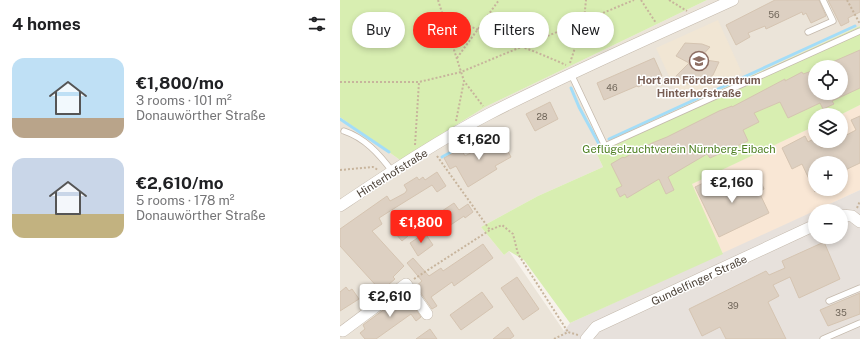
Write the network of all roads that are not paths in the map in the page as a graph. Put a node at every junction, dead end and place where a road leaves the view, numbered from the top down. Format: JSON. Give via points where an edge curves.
{"nodes":[{"id":1,"x":733,"y":0,"type":"edge"},
{"id":2,"x":823,"y":0,"type":"edge"},
{"id":3,"x":860,"y":31,"type":"edge"},
{"id":4,"x":808,"y":32,"type":"dead end"},
{"id":5,"x":571,"y":74,"type":"junction"},
{"id":6,"x":344,"y":130,"type":"dead end"},
{"id":7,"x":389,"y":173,"type":"junction"},
{"id":8,"x":340,"y":206,"type":"edge"},
{"id":9,"x":848,"y":215,"type":"edge"},
{"id":10,"x":860,"y":222,"type":"edge"},
{"id":11,"x":808,"y":229,"type":"edge"},
{"id":12,"x":860,"y":288,"type":"edge"},
{"id":13,"x":829,"y":301,"type":"dead end"},
{"id":14,"x":427,"y":314,"type":"dead end"},
{"id":15,"x":860,"y":322,"type":"edge"},
{"id":16,"x":344,"y":333,"type":"edge"},
{"id":17,"x":586,"y":339,"type":"edge"},
{"id":18,"x":823,"y":339,"type":"edge"}],
"edges":[{"from":1,"to":5,"type":"street","name":"Hinterhofstraße"},
{"from":2,"to":4,"type":"lane","via":[[833,21]]},
{"from":3,"to":5,"type":"lane","via":[[605,146]]},
{"from":5,"to":7,"type":"street","name":"Hinterhofstraße","via":[[489,114]]},
{"from":6,"to":7,"type":"lane","via":[[376,150]]},
{"from":7,"to":8,"type":"street","name":"Hinterhofstraße"},
{"from":9,"to":10,"type":"street"},
{"from":11,"to":17,"type":"street","name":"Gundelfinger Straße","via":[[596,327]]},
{"from":12,"to":13,"type":"lane"},
{"from":14,"to":16,"type":"street","via":[[406,284]]},
{"from":15,"to":18,"type":"lane"}]}
